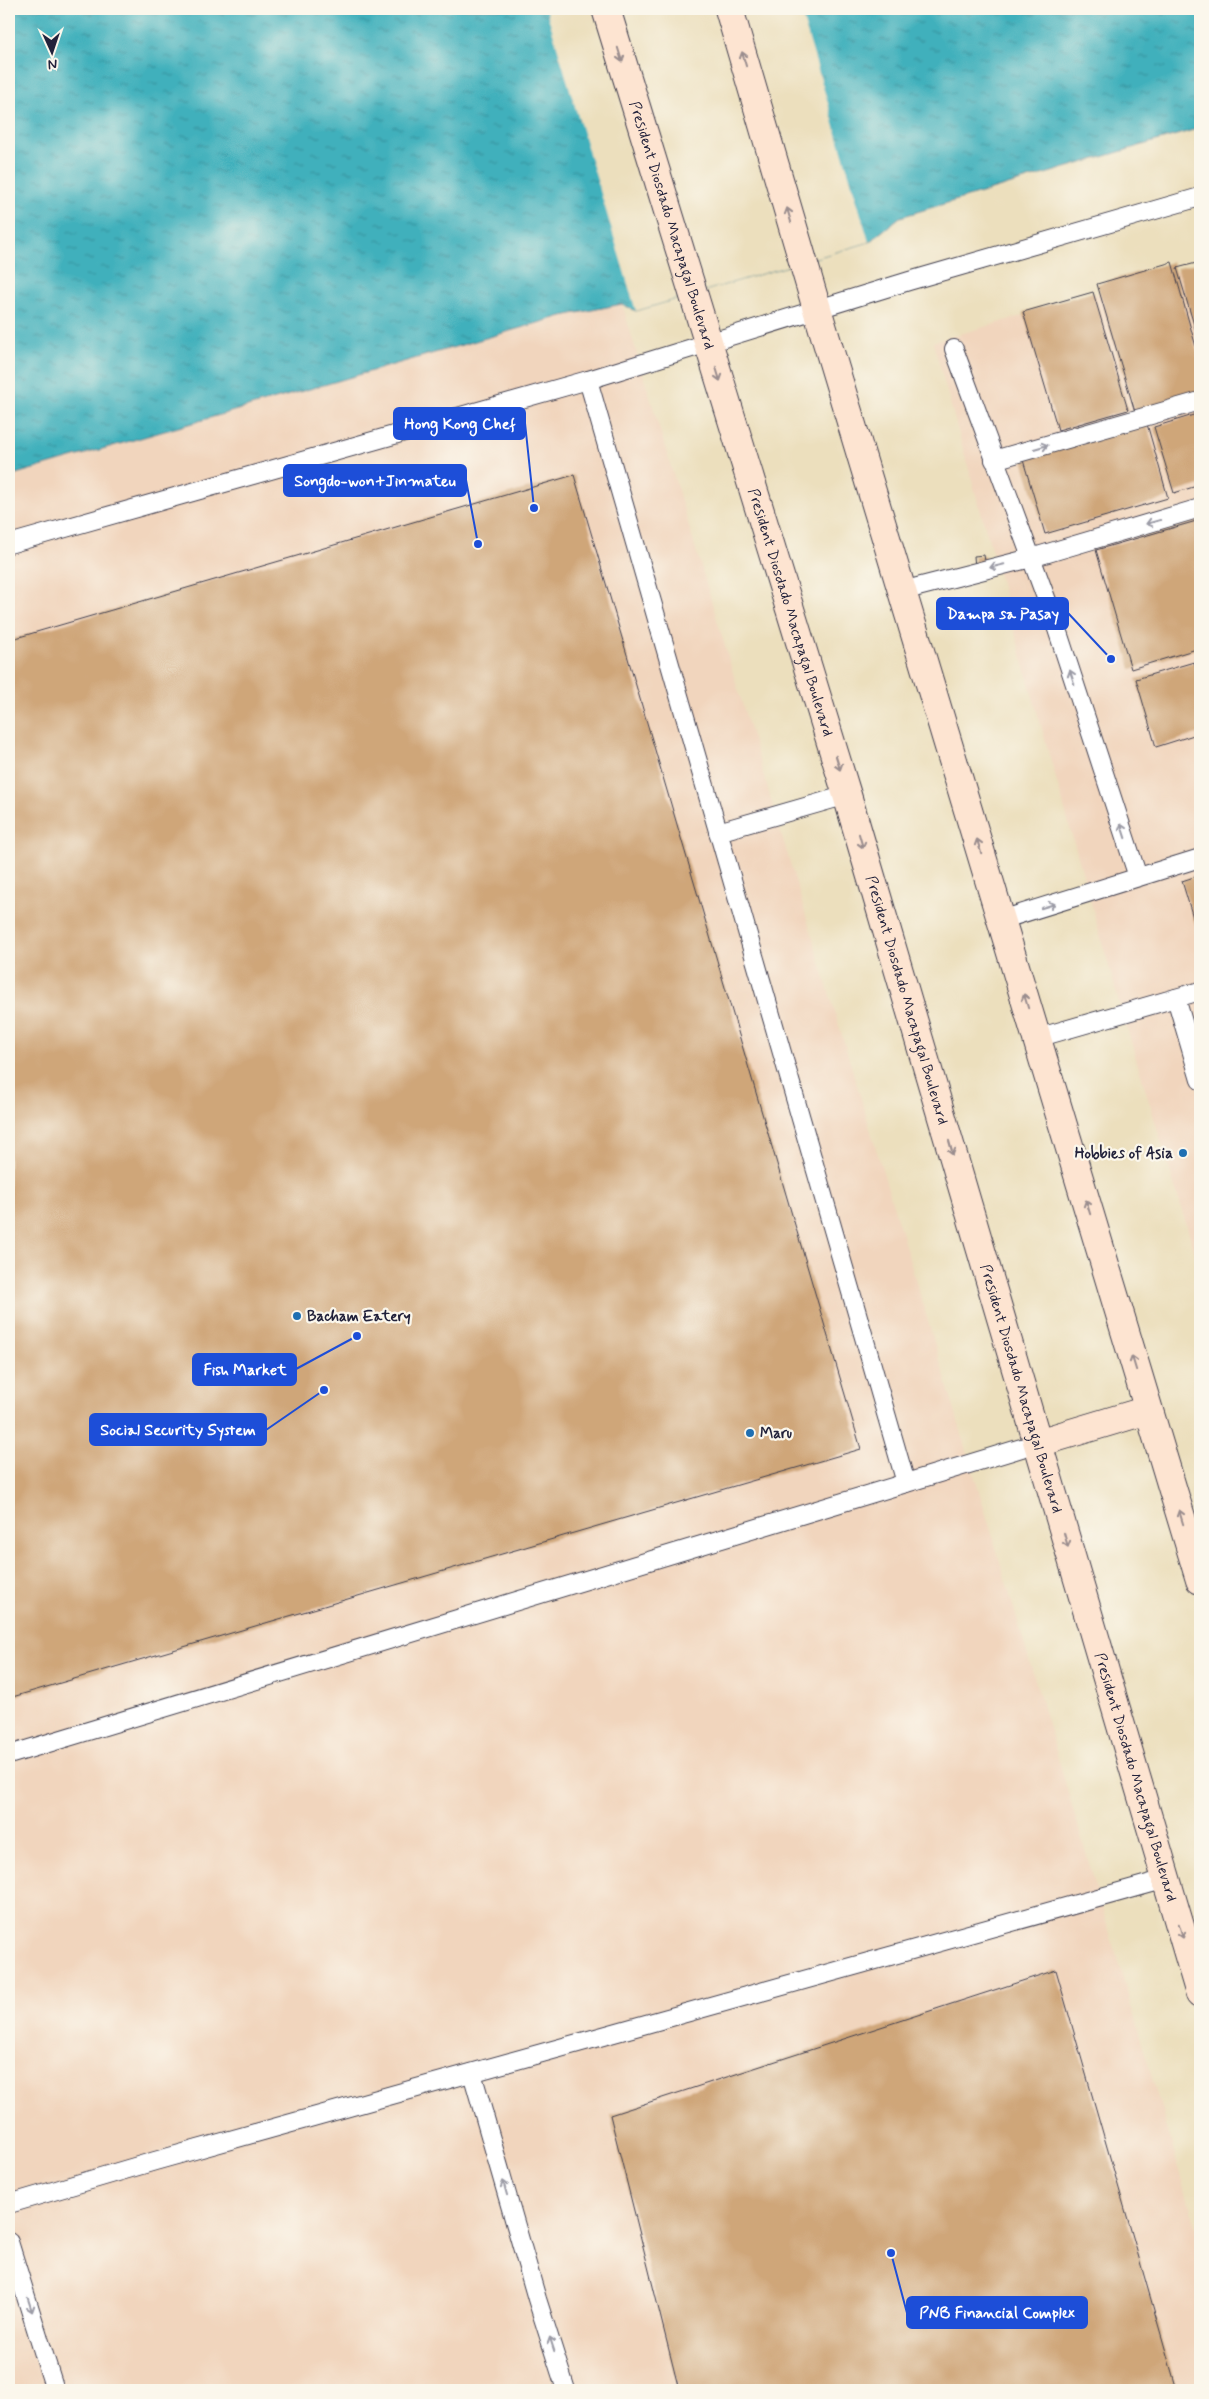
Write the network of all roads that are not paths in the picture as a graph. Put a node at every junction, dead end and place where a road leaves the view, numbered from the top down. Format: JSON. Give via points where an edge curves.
{"nodes":[{"id":1,"x":606,"y":9,"type":"edge"},
{"id":2,"x":729,"y":9,"type":"edge"},
{"id":3,"x":1200,"y":197,"type":"edge"},
{"id":4,"x":817,"y":309,"type":"junction"},
{"id":5,"x":708,"y":342,"type":"junction"},
{"id":6,"x":954,"y":350,"type":"dead end"},
{"id":7,"x":588,"y":380,"type":"junction"},
{"id":8,"x":1200,"y":401,"type":"edge"},
{"id":9,"x":994,"y":460,"type":"junction"},
{"id":10,"x":1200,"y":508,"type":"edge"},
{"id":11,"x":9,"y":544,"type":"edge"},
{"id":12,"x":1031,"y":558,"type":"junction"},
{"id":13,"x":902,"y":592,"type":"junction"},
{"id":14,"x":847,"y":795,"type":"junction"},
{"id":15,"x":718,"y":832,"type":"junction"},
{"id":16,"x":1200,"y":858,"type":"edge"},
{"id":17,"x":1138,"y":878,"type":"junction"},
{"id":18,"x":1002,"y":920,"type":"junction"},
{"id":19,"x":1200,"y":991,"type":"edge"},
{"id":20,"x":1176,"y":998,"type":"junction"},
{"id":21,"x":1037,"y":1038,"type":"junction"},
{"id":22,"x":1200,"y":1080,"type":"edge"},
{"id":23,"x":1148,"y":1410,"type":"junction"},
{"id":24,"x":1038,"y":1443,"type":"junction"},
{"id":25,"x":906,"y":1483,"type":"junction"},
{"id":26,"x":1200,"y":1580,"type":"edge"},
{"id":27,"x":9,"y":1755,"type":"edge"},
{"id":28,"x":1166,"y":1879,"type":"junction"},
{"id":29,"x":1200,"y":1994,"type":"edge"},
{"id":30,"x":472,"y":2072,"type":"junction"},
{"id":31,"x":9,"y":2204,"type":"edge"},
{"id":32,"x":9,"y":2242,"type":"edge"},
{"id":33,"x":56,"y":2390,"type":"edge"},
{"id":34,"x":566,"y":2390,"type":"edge"}],
"edges":[{"from":1,"to":5,"type":"main road","name":"President Diosdado Macapagal Boulevard","one_way":true},
{"from":4,"to":2,"type":"main road","one_way":true},
{"from":3,"to":4,"type":"lane"},
{"from":4,"to":5,"type":"lane"},
{"from":4,"to":13,"type":"main road"},
{"from":5,"to":7,"type":"lane"},
{"from":5,"to":14,"type":"main road","name":"President Diosdado Macapagal Boulevard","one_way":true},
{"from":6,"to":9,"type":"lane"},
{"from":7,"to":11,"type":"lane"},
{"from":7,"to":15,"type":"lane"},
{"from":9,"to":8,"type":"lane","one_way":true},
{"from":9,"to":12,"type":"lane"},
{"from":10,"to":12,"type":"lane","one_way":true},
{"from":12,"to":13,"type":"lane","one_way":true},
{"from":17,"to":12,"type":"lane","one_way":true},
{"from":18,"to":13,"type":"main road","one_way":true},
{"from":14,"to":15,"type":"lane"},
{"from":14,"to":24,"type":"main road","name":"President Diosdado Macapagal Boulevard","one_way":true},
{"from":15,"to":25,"type":"lane"},
{"from":16,"to":17,"type":"lane"},
{"from":18,"to":17,"type":"lane","one_way":true},
{"from":21,"to":18,"type":"main road","one_way":true},
{"from":19,"to":20,"type":"lane"},
{"from":20,"to":21,"type":"lane"},
{"from":20,"to":22,"type":"lane"},
{"from":23,"to":21,"type":"main road","one_way":true},
{"from":23,"to":24,"type":"main road"},
{"from":26,"to":23,"type":"main road","one_way":true},
{"from":24,"to":25,"type":"lane"},
{"from":24,"to":28,"type":"main road","name":"President Diosdado Macapagal Boulevard","one_way":true},
{"from":25,"to":27,"type":"lane"},
{"from":28,"to":29,"type":"main road","name":"President Diosdado Macapagal Boulevard","one_way":true},
{"from":28,"to":30,"type":"lane"},
{"from":30,"to":31,"type":"lane"},
{"from":34,"to":30,"type":"lane","one_way":true},
{"from":32,"to":33,"type":"lane","one_way":true}]}
